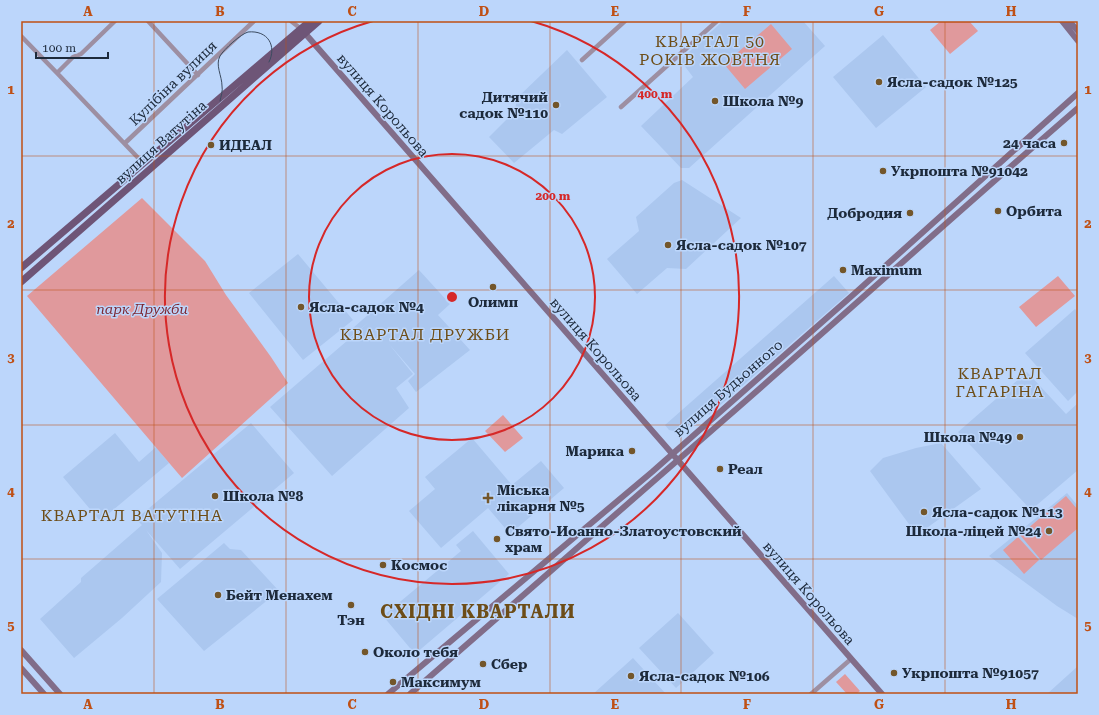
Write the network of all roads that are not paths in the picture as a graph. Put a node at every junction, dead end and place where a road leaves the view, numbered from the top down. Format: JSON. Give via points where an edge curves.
{"nodes":[{"id":1,"x":115,"y":21,"type":"edge"},
{"id":2,"x":148,"y":21,"type":"edge"},
{"id":3,"x":254,"y":21,"type":"edge"},
{"id":4,"x":291,"y":21,"type":"edge"},
{"id":5,"x":310,"y":21,"type":"edge"},
{"id":6,"x":319,"y":21,"type":"edge"},
{"id":7,"x":625,"y":21,"type":"edge"},
{"id":8,"x":1062,"y":21,"type":"edge"},
{"id":9,"x":1069,"y":21,"type":"edge"},
{"id":10,"x":715,"y":22,"type":"edge"},
{"id":11,"x":303,"y":31,"type":"junction"},
{"id":12,"x":1078,"y":32,"type":"edge"},
{"id":13,"x":21,"y":36,"type":"edge"},
{"id":14,"x":1078,"y":41,"type":"edge"},
{"id":15,"x":582,"y":60,"type":"dead end"},
{"id":16,"x":57,"y":73,"type":"junction"},
{"id":17,"x":198,"y":75,"type":"junction"},
{"id":18,"x":1078,"y":93,"type":"edge"},
{"id":19,"x":621,"y":107,"type":"dead end"},
{"id":20,"x":1078,"y":108,"type":"edge"},
{"id":21,"x":125,"y":143,"type":"junction"},
{"id":22,"x":142,"y":163,"type":"junction"},
{"id":23,"x":21,"y":268,"type":"edge"},
{"id":24,"x":21,"y":282,"type":"edge"},
{"id":25,"x":672,"y":453,"type":"junction"},
{"id":26,"x":678,"y":461,"type":"junction"},
{"id":27,"x":21,"y":650,"type":"edge"},
{"id":28,"x":851,"y":659,"type":"junction"},
{"id":29,"x":21,"y":668,"type":"edge"},
{"id":30,"x":44,"y":694,"type":"edge"},
{"id":31,"x":60,"y":694,"type":"edge"},
{"id":32,"x":388,"y":694,"type":"edge"},
{"id":33,"x":410,"y":694,"type":"edge"},
{"id":34,"x":811,"y":694,"type":"edge"},
{"id":35,"x":882,"y":694,"type":"edge"}],
"edges":[{"from":1,"to":16,"type":"street"},
{"from":2,"to":17,"type":"street"},
{"from":3,"to":17,"type":"street","name":"Кулібіна вулиця"},
{"from":4,"to":11,"type":"street","name":"вулиця Корольова"},
{"from":5,"to":11,"type":"main road","name":"вулиця Ватутіна"},
{"from":6,"to":11,"type":"main road","name":"вулиця Ватутіна"},
{"from":7,"to":15,"type":"street"},
{"from":8,"to":14,"type":"main road"},
{"from":9,"to":12,"type":"main road"},
{"from":10,"to":19,"type":"street"},
{"from":11,"to":22,"type":"main road","name":"вулиця Ватутіна"},
{"from":11,"to":24,"type":"main road","name":"вулиця Ватутіна"},
{"from":11,"to":25,"type":"main road","name":"вулиця Корольова"},
{"from":13,"to":16,"type":"street"},
{"from":16,"to":21,"type":"street"},
{"from":17,"to":21,"type":"street","name":"Кулібіна вулиця"},
{"from":18,"to":25,"type":"main road","name":"вулиця Будьонного"},
{"from":20,"to":26,"type":"main road","name":"вулиця Будьонного"},
{"from":21,"to":22,"type":"street"},
{"from":22,"to":23,"type":"main road","name":"вулиця Ватутіна"},
{"from":25,"to":26,"type":"main road","name":"вулиця Корольова"},
{"from":25,"to":32,"type":"main road","name":"вулиця Будьонного"},
{"from":26,"to":28,"type":"main road","name":"вулиця Корольова"},
{"from":26,"to":33,"type":"main road","name":"вулиця Будьонного"},
{"from":27,"to":31,"type":"main road"},
{"from":28,"to":34,"type":"street"},
{"from":28,"to":35,"type":"main road","name":"вулиця Корольова"},
{"from":29,"to":30,"type":"main road"}]}
